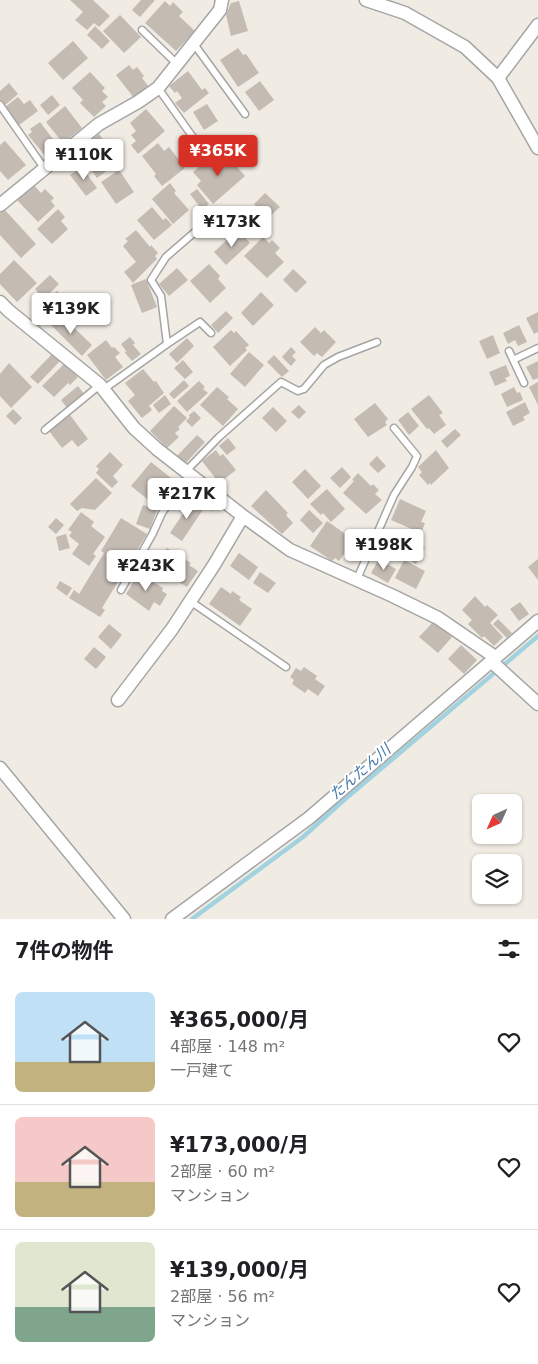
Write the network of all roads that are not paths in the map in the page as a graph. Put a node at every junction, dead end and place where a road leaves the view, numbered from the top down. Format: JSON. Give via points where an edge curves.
{"nodes":[{"id":1,"x":222,"y":0,"type":"edge"},
{"id":2,"x":366,"y":0,"type":"edge"},
{"id":3,"x":538,"y":26,"type":"edge"},
{"id":4,"x":142,"y":30,"type":"dead end"},
{"id":5,"x":194,"y":44,"type":"junction"},
{"id":6,"x":177,"y":64,"type":"junction"},
{"id":7,"x":498,"y":78,"type":"junction"},
{"id":8,"x":158,"y":88,"type":"junction"},
{"id":9,"x":0,"y":105,"type":"edge"},
{"id":10,"x":246,"y":114,"type":"dead end"},
{"id":11,"x":538,"y":148,"type":"edge"},
{"id":12,"x":202,"y":150,"type":"dead end"},
{"id":13,"x":44,"y":168,"type":"junction"},
{"id":14,"x":0,"y":205,"type":"edge"},
{"id":15,"x":211,"y":218,"type":"dead end"},
{"id":16,"x":0,"y":302,"type":"edge"},
{"id":17,"x":211,"y":333,"type":"dead end"},
{"id":18,"x":377,"y":342,"type":"dead end"},
{"id":19,"x":167,"y":344,"type":"junction"},
{"id":20,"x":538,"y":348,"type":"edge"},
{"id":21,"x":508,"y":351,"type":"dead end"},
{"id":22,"x":513,"y":360,"type":"junction"},
{"id":23,"x":524,"y":383,"type":"dead end"},
{"id":24,"x":102,"y":387,"type":"junction"},
{"id":25,"x":394,"y":428,"type":"dead end"},
{"id":26,"x":44,"y":430,"type":"dead end"},
{"id":27,"x":188,"y":473,"type":"junction"},
{"id":28,"x":243,"y":516,"type":"junction"},
{"id":29,"x":357,"y":579,"type":"junction"},
{"id":30,"x":120,"y":590,"type":"dead end"},
{"id":31,"x":190,"y":601,"type":"junction"},
{"id":32,"x":538,"y":621,"type":"edge"},
{"id":33,"x":493,"y":659,"type":"junction"},
{"id":34,"x":286,"y":667,"type":"dead end"},
{"id":35,"x":118,"y":700,"type":"dead end"},
{"id":36,"x":538,"y":704,"type":"edge"},
{"id":37,"x":0,"y":768,"type":"edge"},
{"id":38,"x":124,"y":919,"type":"edge"},
{"id":39,"x":172,"y":919,"type":"edge"}],
"edges":[{"from":1,"to":5,"type":"street","via":[[220,10]]},
{"from":2,"to":7,"type":"street","via":[[405,13],[465,47]]},
{"from":3,"to":7,"type":"street"},
{"from":4,"to":6,"type":"lane"},
{"from":5,"to":6,"type":"street"},
{"from":5,"to":10,"type":"lane"},
{"from":6,"to":8,"type":"street"},
{"from":7,"to":11,"type":"street"},
{"from":8,"to":12,"type":"lane"},
{"from":8,"to":13,"type":"street","via":[[98,124]]},
{"from":9,"to":13,"type":"lane"},
{"from":13,"to":14,"type":"street"},
{"from":15,"to":19,"type":"lane","via":[[166,257],[152,280],[161,296]]},
{"from":16,"to":24,"type":"street"},
{"from":17,"to":19,"type":"lane","via":[[200,322]]},
{"from":18,"to":27,"type":"lane","via":[[338,356],[324,365],[304,389],[298,391],[281,382],[219,437]]},
{"from":19,"to":24,"type":"lane"},
{"from":20,"to":22,"type":"lane"},
{"from":21,"to":22,"type":"lane"},
{"from":22,"to":23,"type":"lane"},
{"from":24,"to":26,"type":"lane"},
{"from":24,"to":27,"type":"street","via":[[134,428]]},
{"from":25,"to":29,"type":"lane","via":[[417,456],[394,495]]},
{"from":27,"to":28,"type":"street"},
{"from":27,"to":30,"type":"lane"},
{"from":28,"to":29,"type":"street","via":[[290,550]]},
{"from":28,"to":31,"type":"street"},
{"from":29,"to":33,"type":"street","via":[[438,618]]},
{"from":31,"to":34,"type":"lane"},
{"from":31,"to":35,"type":"street"},
{"from":32,"to":33,"type":"street"},
{"from":33,"to":36,"type":"street"},
{"from":33,"to":39,"type":"street","via":[[309,818]]},
{"from":37,"to":38,"type":"street"}]}
